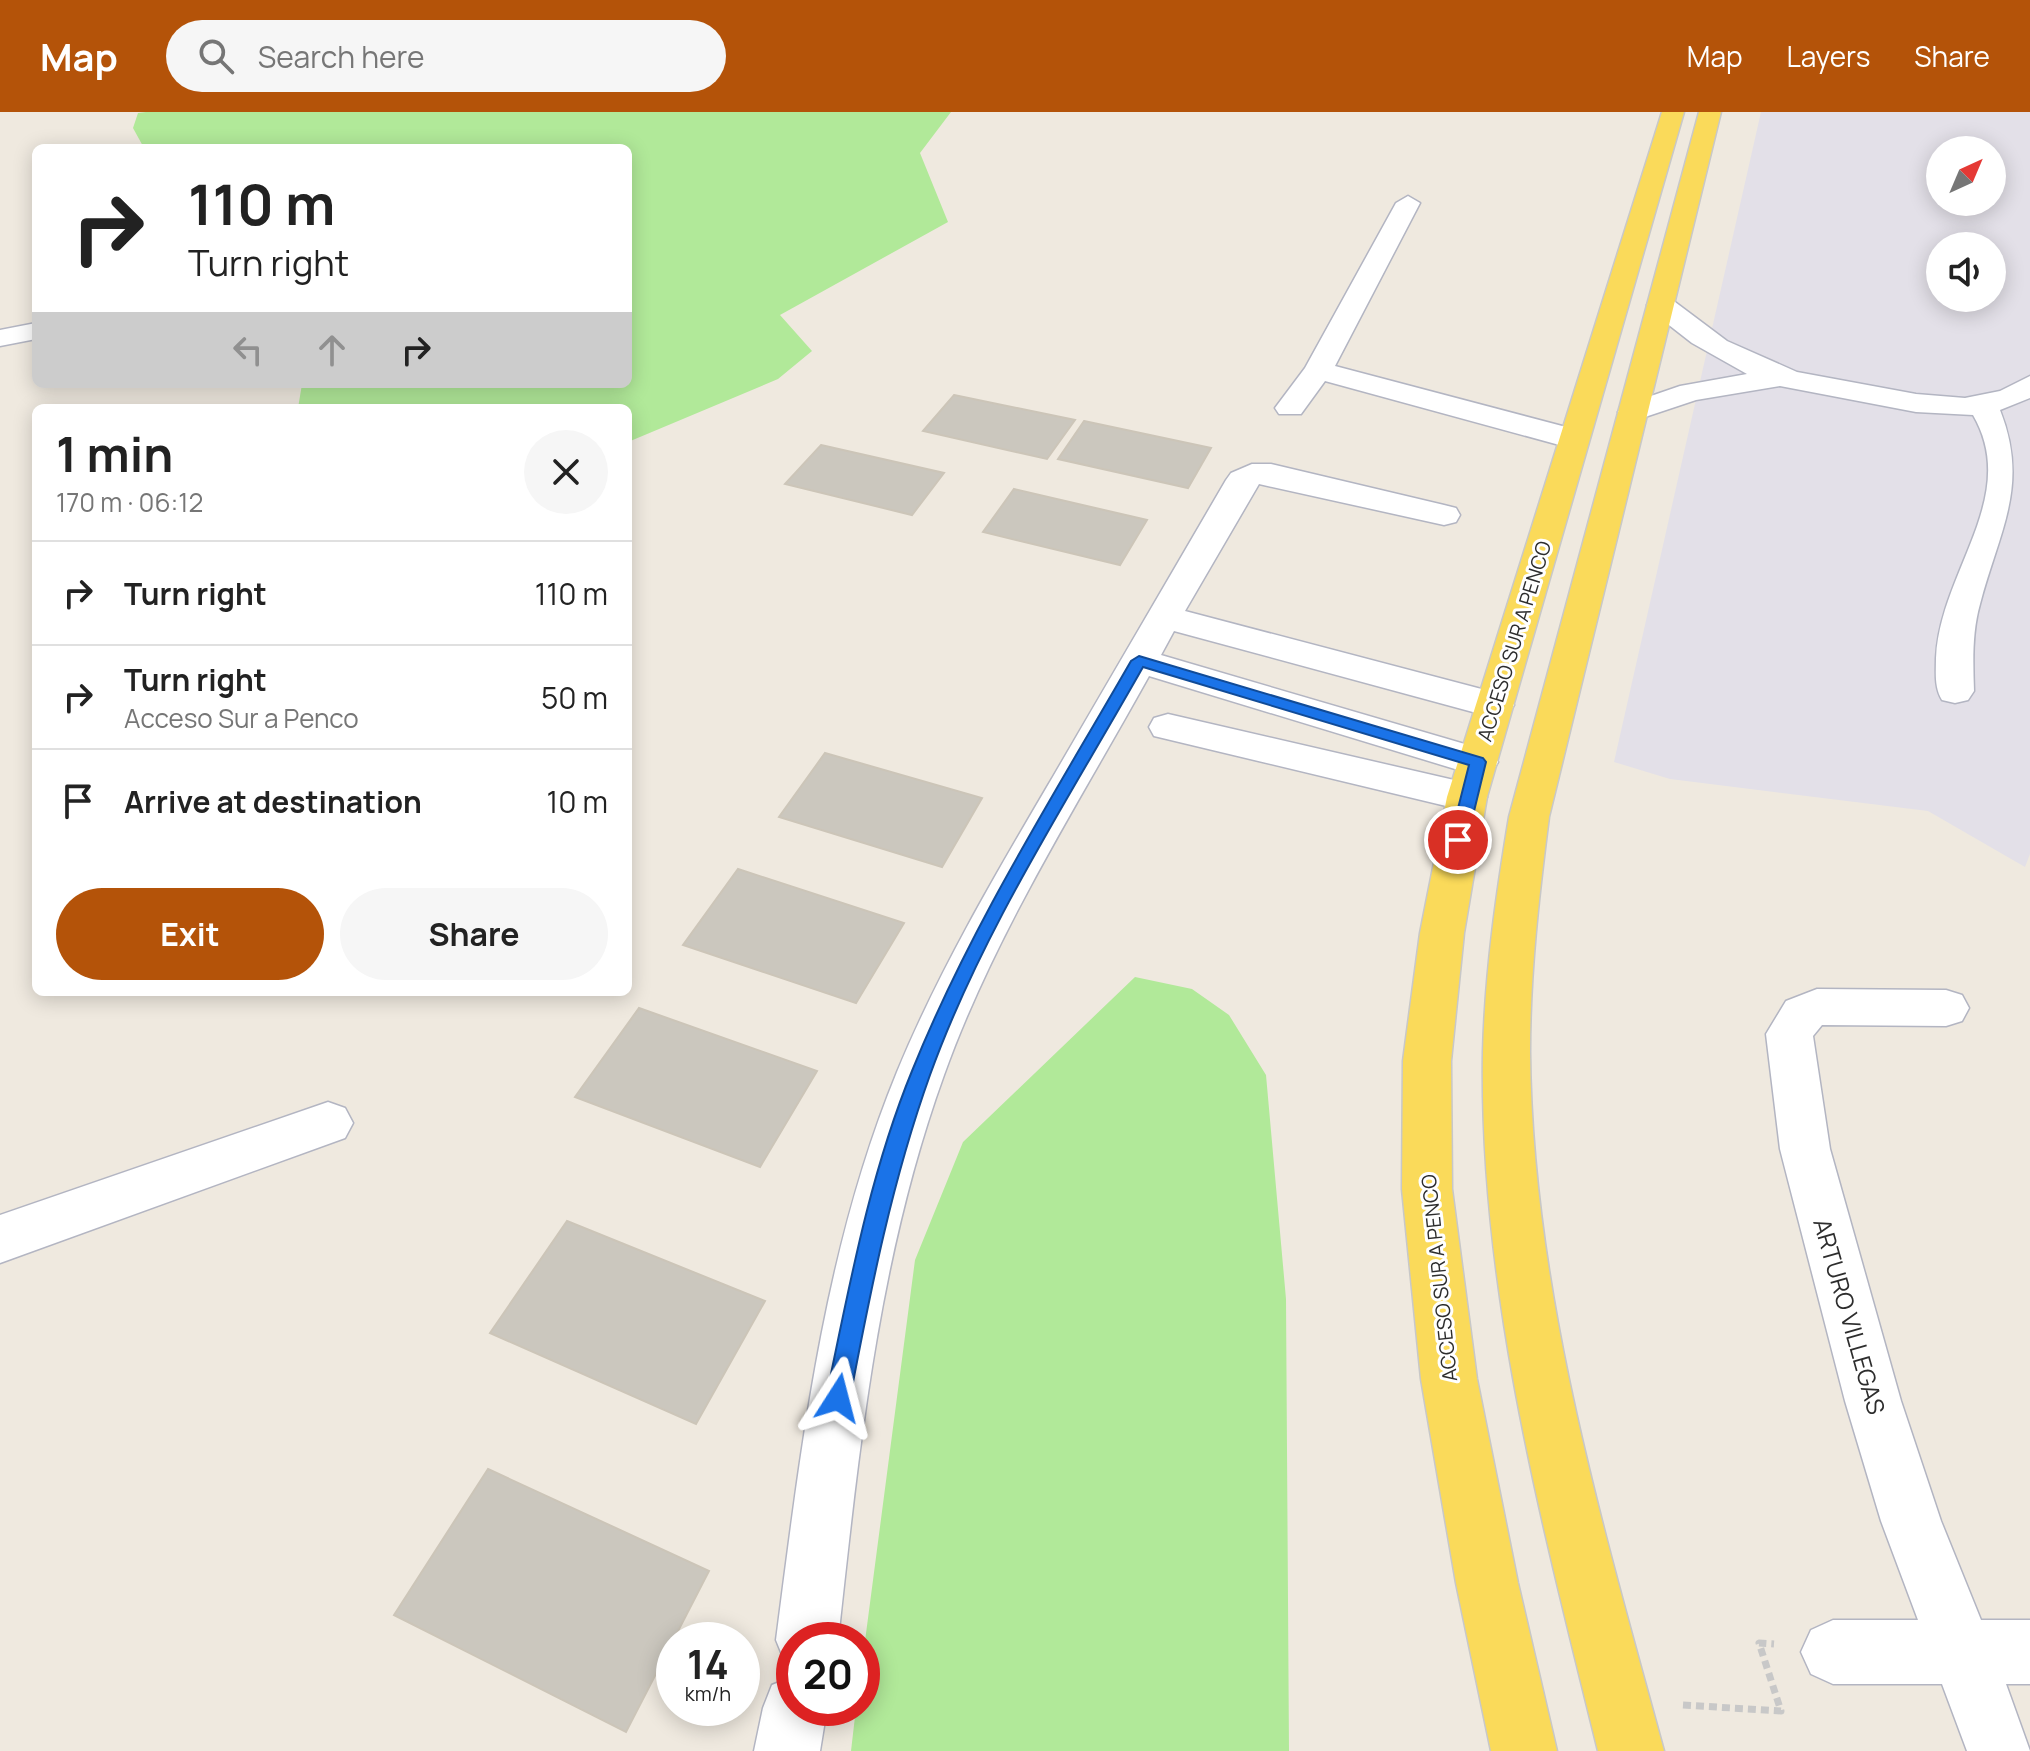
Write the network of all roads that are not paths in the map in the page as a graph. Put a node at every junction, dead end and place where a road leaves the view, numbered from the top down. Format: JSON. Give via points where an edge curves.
{"nodes":[{"id":1,"x":1673,"y":112,"type":"edge"},
{"id":2,"x":1710,"y":112,"type":"edge"},
{"id":3,"x":1408,"y":203,"type":"dead end"},
{"id":4,"x":1661,"y":305,"type":"junction"},
{"id":5,"x":32,"y":332,"type":"edge"},
{"id":6,"x":0,"y":338,"type":"edge"},
{"id":7,"x":1318,"y":370,"type":"junction"},
{"id":8,"x":1781,"y":377,"type":"junction"},
{"id":9,"x":2030,"y":385,"type":"edge"},
{"id":10,"x":1982,"y":405,"type":"junction"},
{"id":11,"x":1290,"y":408,"type":"dead end"},
{"id":12,"x":1633,"y":412,"type":"junction"},
{"id":13,"x":1574,"y":439,"type":"junction"},
{"id":14,"x":1444,"y":515,"type":"dead end"},
{"id":15,"x":1164,"y":617,"type":"junction"},
{"id":16,"x":1139,"y":661,"type":"junction"},
{"id":17,"x":1366,"y":671,"type":"junction"},
{"id":18,"x":1955,"y":691,"type":"dead end"},
{"id":19,"x":1495,"y":705,"type":"junction"},
{"id":20,"x":1343,"y":722,"type":"junction"},
{"id":21,"x":1168,"y":727,"type":"dead end"},
{"id":22,"x":1472,"y":780,"type":"junction"},
{"id":23,"x":1946,"y":1008,"type":"dead end"},
{"id":24,"x":328,"y":1123,"type":"dead end"},
{"id":25,"x":0,"y":1239,"type":"edge"},
{"id":26,"x":809,"y":1622,"type":"edge"},
{"id":27,"x":1833,"y":1652,"type":"road end"},
{"id":28,"x":1959,"y":1652,"type":"junction"},
{"id":29,"x":2030,"y":1652,"type":"edge"},
{"id":30,"x":792,"y":1726,"type":"edge"},
{"id":31,"x":787,"y":1751,"type":"edge"},
{"id":32,"x":1524,"y":1751,"type":"edge"},
{"id":33,"x":1631,"y":1751,"type":"edge"},
{"id":34,"x":2000,"y":1751,"type":"edge"}],
"edges":[{"from":1,"to":13,"type":"main road","name":"ACCESO SUR A PENCO"},
{"from":2,"to":4,"type":"main road"},
{"from":3,"to":7,"type":"street"},
{"from":4,"to":8,"type":"street","via":[[1708,341]]},
{"from":4,"to":12,"type":"main road"},
{"from":5,"to":6,"type":"street"},
{"from":7,"to":11,"type":"street"},
{"from":7,"to":13,"type":"street"},
{"from":8,"to":10,"type":"street","via":[[1914,402]]},
{"from":8,"to":12,"type":"street","via":[[1690,392]]},
{"from":9,"to":10,"type":"street"},
{"from":10,"to":18,"type":"street","via":[[2015,434],[2025,463],[2013,503],[1960,609]]},
{"from":12,"to":33,"type":"main road","via":[[1529,817],[1508,960],[1506,1055],[1524,1288],[1551,1434]]},
{"from":13,"to":19,"type":"main road","name":"ACCESO SUR A PENCO"},
{"from":14,"to":15,"type":"street","via":[[1252,474],[1242,480]]},
{"from":15,"to":16,"type":"street"},
{"from":15,"to":17,"type":"street"},
{"from":16,"to":20,"type":"street"},
{"from":16,"to":26,"type":"street","via":[[983,935],[945,1014],[893,1152],[847,1342]]},
{"from":17,"to":19,"type":"street"},
{"from":17,"to":20,"type":"street"},
{"from":19,"to":22,"type":"main road","name":"ACCESO SUR A PENCO"},
{"from":20,"to":22,"type":"street"},
{"from":21,"to":22,"type":"street"},
{"from":22,"to":32,"type":"main road","name":"ACCESO SUR A PENCO","via":[[1442,933],[1430,1031],[1427,1189],[1449,1379]]},
{"from":23,"to":28,"type":"street","name":"ARTURO VILLEGAS","via":[[1817,1007],[1794,1022],[1789,1046],[1805,1149],[1864,1372]]},
{"from":24,"to":25,"type":"street"},
{"from":27,"to":28,"type":"street"},
{"from":28,"to":29,"type":"street"},
{"from":28,"to":34,"type":"street","name":"ARTURO VILLEGAS"},
{"from":30,"to":31,"type":"street"}]}
